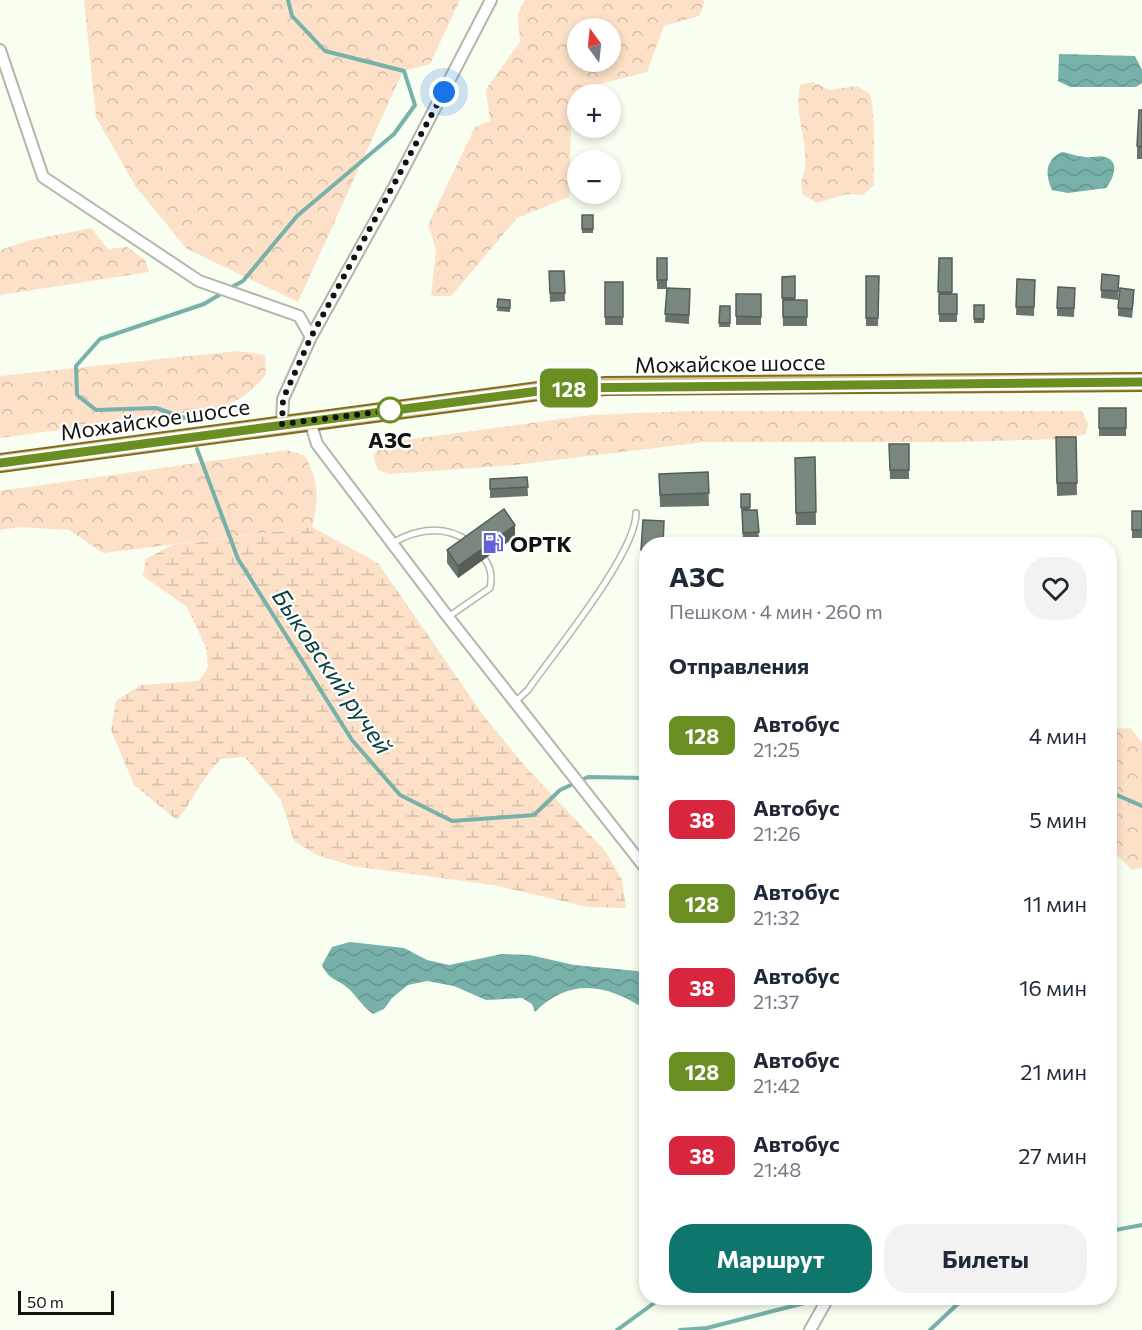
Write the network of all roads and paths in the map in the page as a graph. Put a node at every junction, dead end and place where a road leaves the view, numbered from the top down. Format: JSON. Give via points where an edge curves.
{"nodes":[{"id":1,"x":491,"y":0,"type":"edge"},
{"id":2,"x":0,"y":50,"type":"edge"},
{"id":3,"x":311,"y":337,"type":"junction"},
{"id":4,"x":1142,"y":382,"type":"edge"},
{"id":5,"x":310,"y":421,"type":"junction"},
{"id":6,"x":282,"y":424,"type":"junction"},
{"id":7,"x":0,"y":463,"type":"edge"},
{"id":8,"x":636,"y":513,"type":"dead end"},
{"id":9,"x":392,"y":543,"type":"junction"},
{"id":10,"x":473,"y":544,"type":"edge"},
{"id":11,"x":479,"y":551,"type":"edge"},
{"id":12,"x":448,"y":617,"type":"junction"},
{"id":13,"x":515,"y":702,"type":"junction"},
{"id":14,"x":639,"y":859,"type":"edge"},
{"id":15,"x":824,"y":1305,"type":"edge"},
{"id":16,"x":810,"y":1330,"type":"edge"}],
"edges":[{"from":1,"to":3,"type":"street"},
{"from":2,"to":3,"type":"street","via":[[43,177],[199,281],[299,316]]},
{"from":3,"to":6,"type":"street","via":[[283,399]]},
{"from":4,"to":5,"type":"main road","name":"Можайское шоссе","via":[[577,387]]},
{"from":5,"to":6,"type":"main road","name":"Можайское шоссе"},
{"from":5,"to":9,"type":"street","via":[[318,444]]},
{"from":6,"to":7,"type":"main road","name":"Можайское шоссе"},
{"from":8,"to":13,"type":"lane","via":[[634,531],[605,580],[528,690]]},
{"from":9,"to":10,"type":"lane","via":[[406,535],[434,529]]},
{"from":9,"to":12,"type":"street"},
{"from":11,"to":12,"type":"lane","via":[[490,568],[490,588]]},
{"from":12,"to":13,"type":"street"},
{"from":13,"to":14,"type":"street"},
{"from":15,"to":16,"type":"street"}]}
